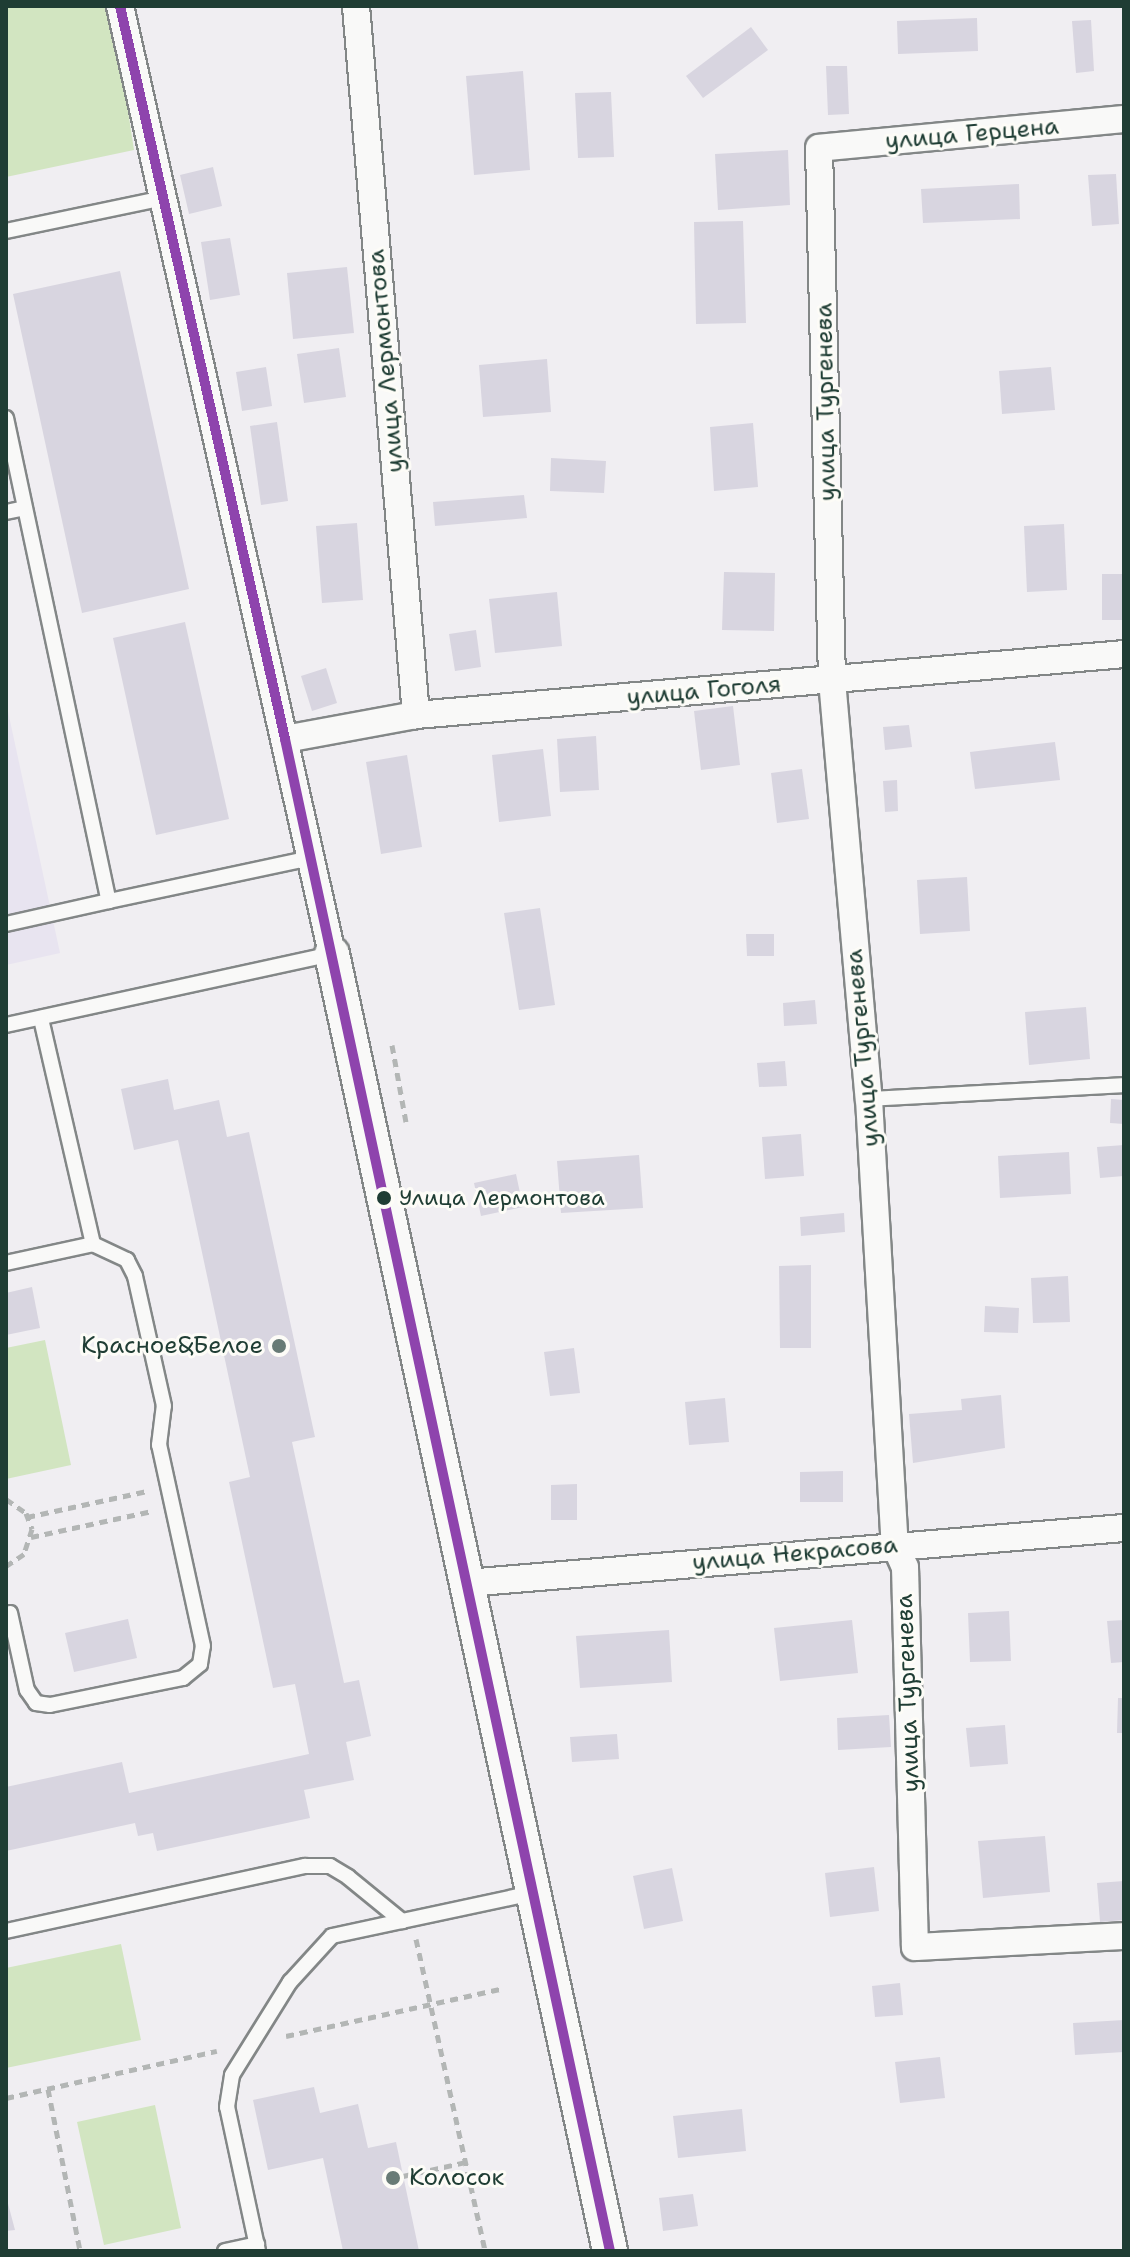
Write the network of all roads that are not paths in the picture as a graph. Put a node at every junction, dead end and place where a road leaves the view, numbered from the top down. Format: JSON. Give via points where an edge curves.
{"nodes":[{"id":1,"x":120,"y":6,"type":"edge"},
{"id":2,"x":356,"y":6,"type":"edge"},
{"id":3,"x":1124,"y":119,"type":"edge"},
{"id":4,"x":819,"y":148,"type":"joint"},
{"id":5,"x":164,"y":198,"type":"junction"},
{"id":6,"x":6,"y":231,"type":"edge"},
{"id":7,"x":6,"y":418,"type":"edge"},
{"id":8,"x":25,"y":508,"type":"junction"},
{"id":9,"x":6,"y":512,"type":"edge"},
{"id":10,"x":1124,"y":654,"type":"edge"},
{"id":11,"x":832,"y":680,"type":"junction"},
{"id":12,"x":416,"y":715,"type":"junction"},
{"id":13,"x":285,"y":739,"type":"junction"},
{"id":14,"x":311,"y":858,"type":"junction"},
{"id":15,"x":109,"y":901,"type":"junction"},
{"id":16,"x":6,"y":924,"type":"edge"},
{"id":17,"x":332,"y":954,"type":"junction"},
{"id":18,"x":41,"y":1018,"type":"junction"},
{"id":19,"x":6,"y":1025,"type":"edge"},
{"id":20,"x":1124,"y":1085,"type":"edge"},
{"id":21,"x":869,"y":1099,"type":"junction"},
{"id":22,"x":93,"y":1244,"type":"junction"},
{"id":23,"x":6,"y":1263,"type":"edge"},
{"id":24,"x":1124,"y":1528,"type":"edge"},
{"id":25,"x":895,"y":1545,"type":"junction"},
{"id":26,"x":467,"y":1583,"type":"junction"},
{"id":27,"x":10,"y":1613,"type":"dead end"},
{"id":28,"x":533,"y":1893,"type":"junction"},
{"id":29,"x":407,"y":1920,"type":"junction"},
{"id":30,"x":6,"y":1931,"type":"edge"},
{"id":31,"x":1124,"y":1936,"type":"edge"},
{"id":32,"x":258,"y":2248,"type":"edge"},
{"id":33,"x":225,"y":2251,"type":"edge"},
{"id":34,"x":610,"y":2251,"type":"edge"}],
"edges":[{"from":1,"to":5,"type":"street"},
{"from":2,"to":12,"type":"street","name":"улица Лермонтова"},
{"from":3,"to":4,"type":"street","name":"улица Герцена"},
{"from":4,"to":11,"type":"street","name":"улица Тургенева"},
{"from":5,"to":6,"type":"lane"},
{"from":5,"to":13,"type":"street"},
{"from":7,"to":8,"type":"lane"},
{"from":8,"to":9,"type":"lane"},
{"from":8,"to":15,"type":"lane"},
{"from":10,"to":11,"type":"street","name":"улица Гоголя"},
{"from":11,"to":12,"type":"street","name":"улица Гоголя"},
{"from":11,"to":21,"type":"street","name":"улица Тургенева"},
{"from":12,"to":13,"type":"street","name":"улица Гоголя"},
{"from":13,"to":14,"type":"street"},
{"from":14,"to":15,"type":"lane"},
{"from":14,"to":17,"type":"street"},
{"from":15,"to":16,"type":"lane"},
{"from":17,"to":18,"type":"lane"},
{"from":17,"to":26,"type":"street"},
{"from":18,"to":19,"type":"lane"},
{"from":18,"to":22,"type":"lane"},
{"from":20,"to":21,"type":"lane"},
{"from":21,"to":25,"type":"street","name":"улица Тургенева"},
{"from":22,"to":23,"type":"lane"},
{"from":22,"to":27,"type":"lane","via":[[127,1260],[135,1276],[164,1406],[159,1445],[203,1646],[200,1664],[183,1678],[50,1705],[36,1703],[27,1690]]},
{"from":24,"to":25,"type":"street","name":"улица Некрасова"},
{"from":25,"to":26,"type":"street","name":"улица Некрасова"},
{"from":25,"to":31,"type":"street","name":"улица Тургенева","via":[[905,1567],[915,1947]]},
{"from":26,"to":28,"type":"street"},
{"from":28,"to":29,"type":"lane"},
{"from":28,"to":34,"type":"street"},
{"from":29,"to":30,"type":"lane","via":[[330,1866],[305,1866]]},
{"from":29,"to":32,"type":"lane","via":[[332,1936],[290,1982],[232,2075],[227,2107]]},
{"from":32,"to":33,"type":"lane"}]}
